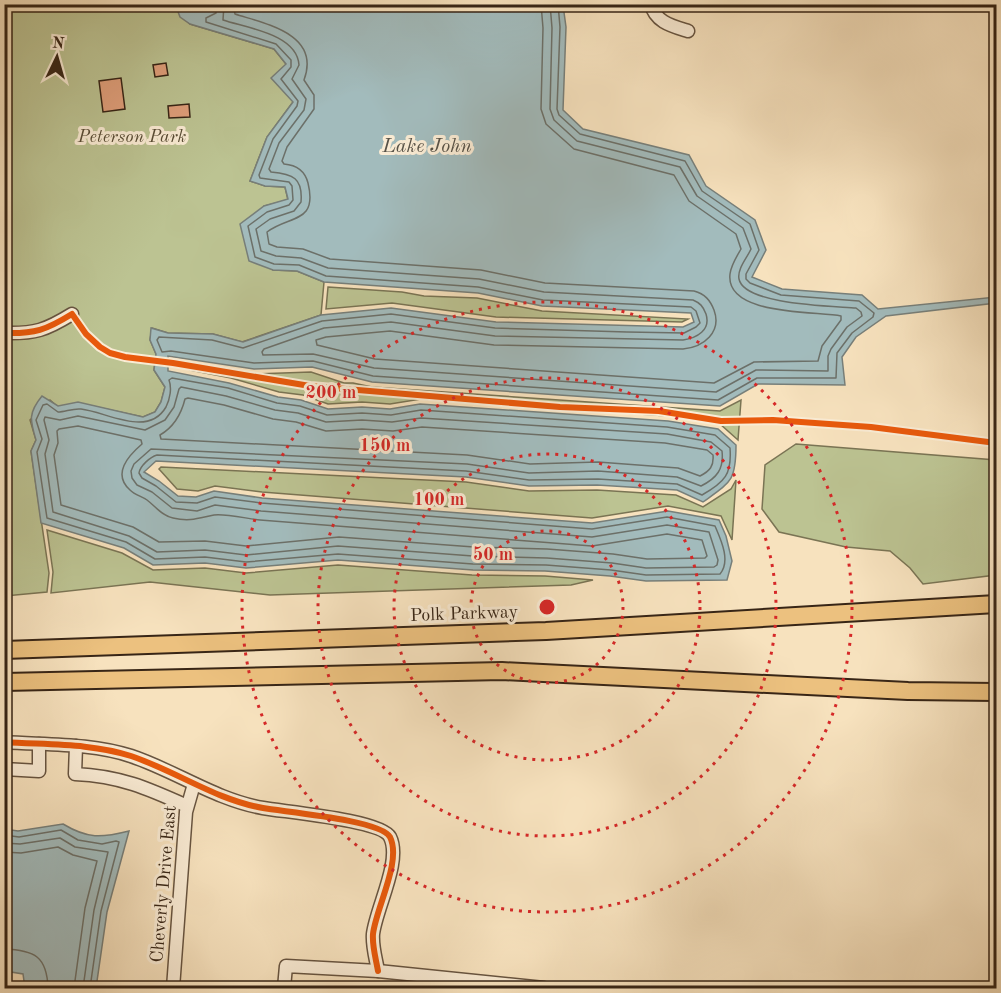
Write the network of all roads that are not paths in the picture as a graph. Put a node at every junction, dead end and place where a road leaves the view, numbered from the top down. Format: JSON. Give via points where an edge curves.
{"nodes":[{"id":1,"x":651,"y":4,"type":"edge"},
{"id":2,"x":688,"y":31,"type":"dead end"},
{"id":3,"x":72,"y":314,"type":"dead end"},
{"id":4,"x":4,"y":333,"type":"edge"},
{"id":5,"x":996,"y":604,"type":"edge"},
{"id":6,"x":4,"y":650,"type":"edge"},
{"id":7,"x":4,"y":682,"type":"edge"},
{"id":8,"x":996,"y":692,"type":"edge"},
{"id":9,"x":4,"y":742,"type":"edge"},
{"id":10,"x":39,"y":744,"type":"junction"},
{"id":11,"x":76,"y":746,"type":"junction"},
{"id":12,"x":4,"y":770,"type":"edge"},
{"id":13,"x":194,"y":784,"type":"junction"},
{"id":14,"x":187,"y":807,"type":"junction"},
{"id":15,"x":378,"y":971,"type":"junction"},
{"id":16,"x":173,"y":988,"type":"edge"},
{"id":17,"x":284,"y":988,"type":"edge"},
{"id":18,"x":544,"y":988,"type":"edge"}],
"edges":[{"from":1,"to":2,"type":"street","via":[[653,14],[666,24]]},
{"from":3,"to":4,"type":"street","via":[[47,329],[26,334]]},
{"from":5,"to":6,"type":"highway","name":"Polk Parkway","via":[[546,631]]},
{"from":7,"to":8,"type":"highway","via":[[502,671]]},
{"from":9,"to":10,"type":"street"},
{"from":10,"to":11,"type":"street"},
{"from":10,"to":12,"type":"street","via":[[39,771]]},
{"from":11,"to":13,"type":"street","via":[[130,755]]},
{"from":11,"to":14,"type":"street","via":[[75,774],[110,776]]},
{"from":13,"to":14,"type":"street","name":"Cheverly Drive East"},
{"from":13,"to":15,"type":"street","via":[[232,801],[353,821],[383,829],[390,836],[392,865],[373,935]]},
{"from":14,"to":16,"type":"street","name":"Cheverly Drive East"},
{"from":15,"to":17,"type":"street","via":[[286,966]]},
{"from":15,"to":18,"type":"street"}]}
